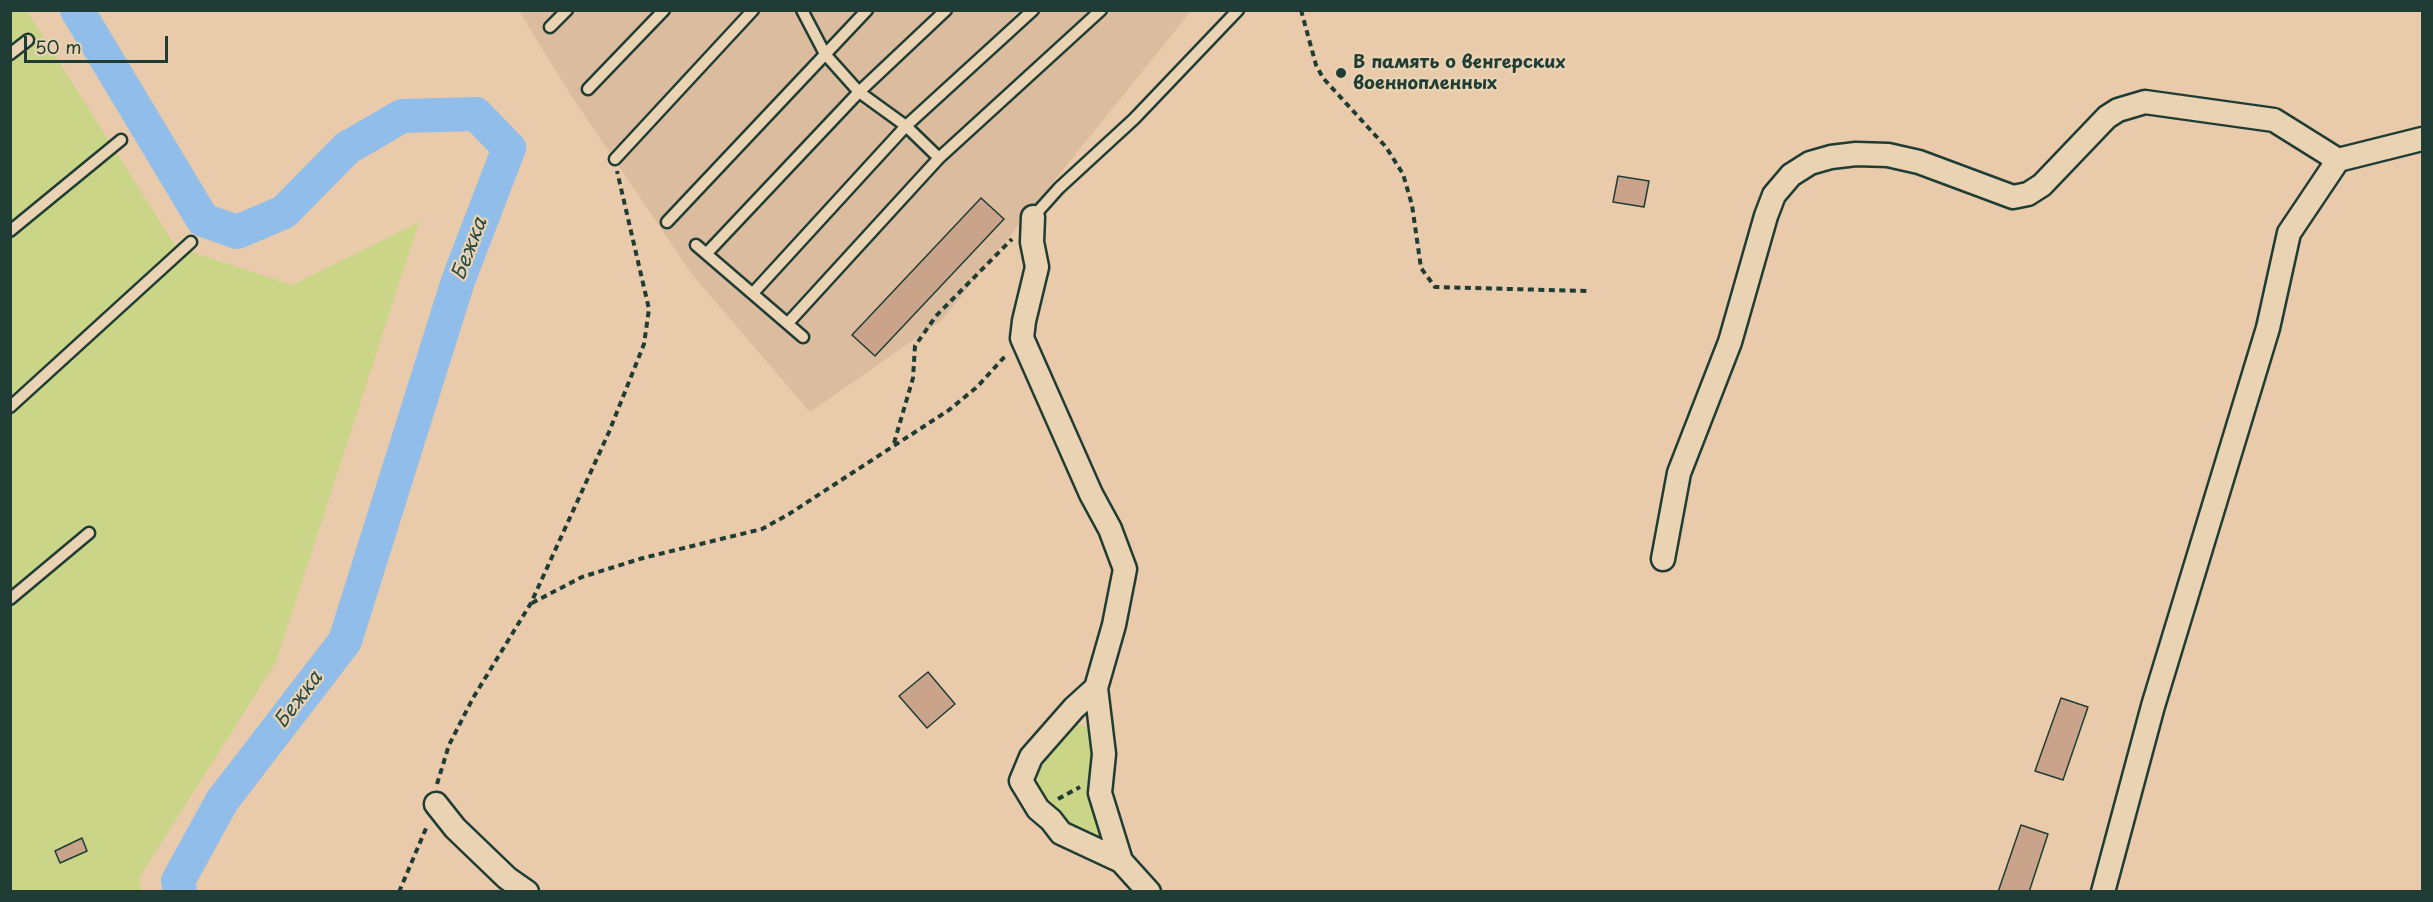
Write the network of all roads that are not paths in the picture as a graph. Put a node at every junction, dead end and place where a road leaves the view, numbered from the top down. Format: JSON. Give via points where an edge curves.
{"nodes":[{"id":1,"x":567,"y":10,"type":"edge"},
{"id":2,"x":664,"y":10,"type":"edge"},
{"id":3,"x":753,"y":10,"type":"edge"},
{"id":4,"x":802,"y":10,"type":"edge"},
{"id":5,"x":867,"y":10,"type":"edge"},
{"id":6,"x":946,"y":10,"type":"edge"},
{"id":7,"x":1033,"y":10,"type":"edge"},
{"id":8,"x":1101,"y":10,"type":"edge"},
{"id":9,"x":1238,"y":10,"type":"edge"},
{"id":10,"x":550,"y":27,"type":"dead end"},
{"id":11,"x":28,"y":40,"type":"dead end"},
{"id":12,"x":10,"y":54,"type":"edge"},
{"id":13,"x":825,"y":54,"type":"junction"},
{"id":14,"x":588,"y":89,"type":"dead end"},
{"id":15,"x":859,"y":92,"type":"junction"},
{"id":16,"x":906,"y":126,"type":"junction"},
{"id":17,"x":2422,"y":139,"type":"edge"},
{"id":18,"x":121,"y":140,"type":"dead end"},
{"id":19,"x":939,"y":158,"type":"junction"},
{"id":20,"x":615,"y":159,"type":"road end"},
{"id":21,"x":2338,"y":160,"type":"junction"},
{"id":22,"x":1033,"y":217,"type":"joint"},
{"id":23,"x":667,"y":222,"type":"dead end"},
{"id":24,"x":10,"y":231,"type":"edge"},
{"id":25,"x":191,"y":242,"type":"dead end"},
{"id":26,"x":696,"y":245,"type":"dead end"},
{"id":27,"x":707,"y":253,"type":"junction"},
{"id":28,"x":753,"y":293,"type":"junction"},
{"id":29,"x":788,"y":323,"type":"junction"},
{"id":30,"x":803,"y":338,"type":"dead end"},
{"id":31,"x":10,"y":407,"type":"edge"},
{"id":32,"x":89,"y":534,"type":"dead end"},
{"id":33,"x":1663,"y":559,"type":"dead end"},
{"id":34,"x":10,"y":599,"type":"edge"},
{"id":35,"x":1096,"y":688,"type":"junction"},
{"id":36,"x":436,"y":804,"type":"road end"},
{"id":37,"x":1121,"y":861,"type":"junction"},
{"id":38,"x":527,"y":891,"type":"edge"},
{"id":39,"x":1149,"y":891,"type":"edge"},
{"id":40,"x":2103,"y":891,"type":"edge"}],
"edges":[{"from":1,"to":10,"type":"lane"},
{"from":2,"to":14,"type":"lane"},
{"from":3,"to":20,"type":"lane"},
{"from":4,"to":13,"type":"lane"},
{"from":5,"to":13,"type":"lane"},
{"from":6,"to":15,"type":"lane"},
{"from":7,"to":16,"type":"lane"},
{"from":8,"to":19,"type":"lane"},
{"from":9,"to":22,"type":"lane"},
{"from":11,"to":12,"type":"lane"},
{"from":13,"to":15,"type":"lane"},
{"from":13,"to":23,"type":"lane"},
{"from":15,"to":16,"type":"lane"},
{"from":15,"to":27,"type":"lane"},
{"from":16,"to":19,"type":"lane"},
{"from":16,"to":28,"type":"lane"},
{"from":17,"to":21,"type":"street"},
{"from":18,"to":24,"type":"lane"},
{"from":19,"to":29,"type":"lane"},
{"from":21,"to":33,"type":"street","via":[[2274,120],[2145,102],[2108,117],[2042,185],[2013,197],[1919,162],[1888,155],[1856,154],[1810,163],[1791,175],[1774,195],[1766,216],[1730,342],[1679,473]]},
{"from":21,"to":40,"type":"street","via":[[2289,232],[2268,328],[2153,706]]},
{"from":22,"to":35,"type":"street","via":[[1036,267],[1022,338],[1125,568]]},
{"from":25,"to":31,"type":"lane"},
{"from":26,"to":27,"type":"lane"},
{"from":27,"to":28,"type":"lane"},
{"from":28,"to":29,"type":"lane"},
{"from":29,"to":30,"type":"lane"},
{"from":32,"to":34,"type":"lane"},
{"from":35,"to":37,"type":"street","via":[[1104,754],[1100,793]]},
{"from":35,"to":37,"type":"street","via":[[1030,757],[1021,781],[1038,809],[1061,833]]},
{"from":36,"to":38,"type":"street","via":[[507,878]]},
{"from":37,"to":39,"type":"street"}]}
